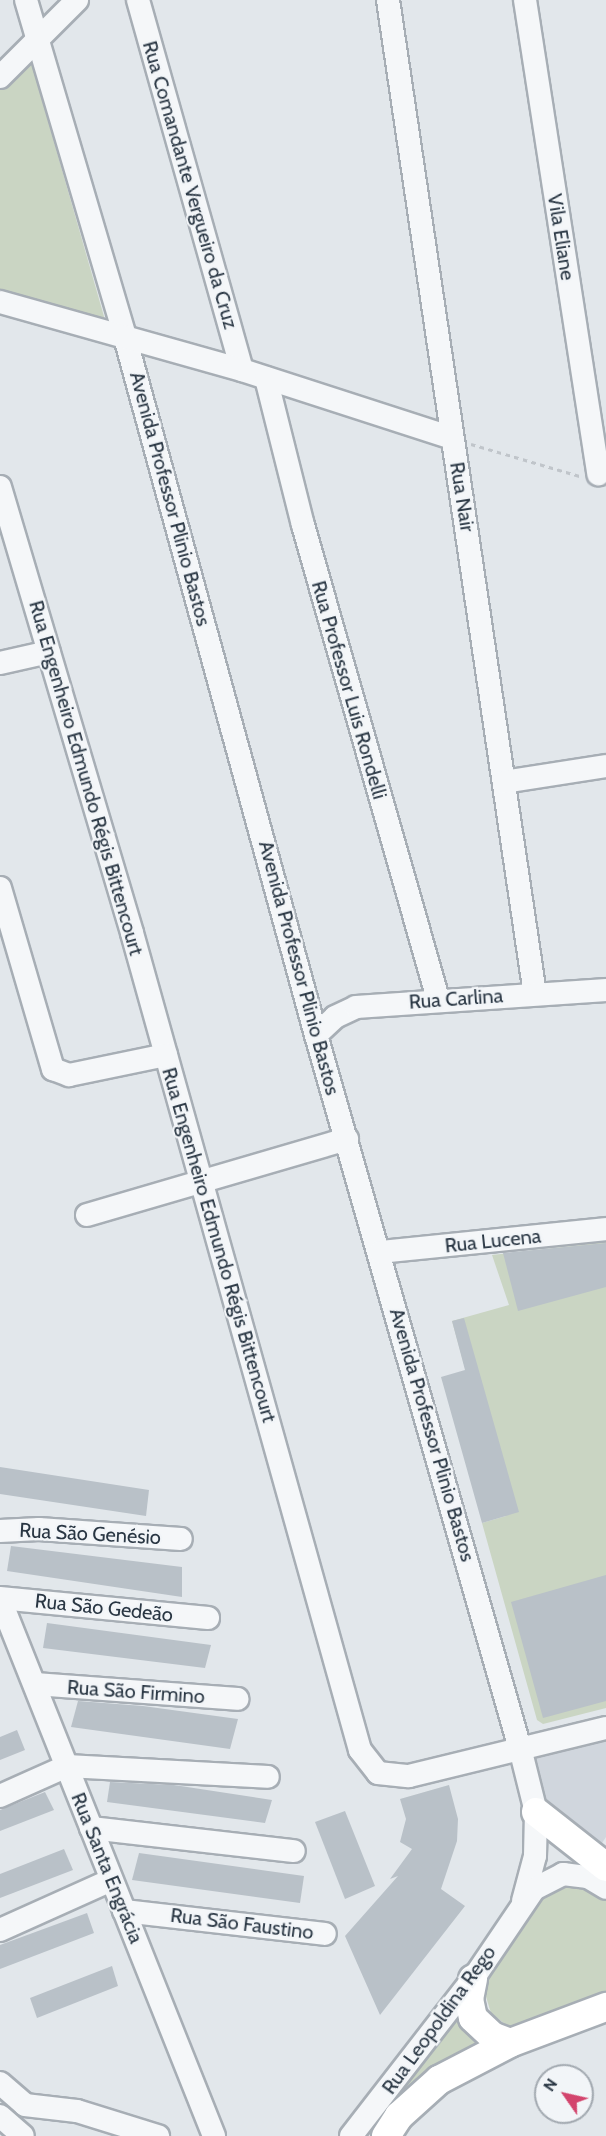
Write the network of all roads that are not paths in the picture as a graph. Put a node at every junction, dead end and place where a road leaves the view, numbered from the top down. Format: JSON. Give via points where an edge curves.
{"nodes":[{"id":1,"x":26,"y":0,"type":"edge"},
{"id":2,"x":77,"y":0,"type":"edge"},
{"id":3,"x":138,"y":0,"type":"edge"},
{"id":4,"x":388,"y":0,"type":"edge"},
{"id":5,"x":525,"y":0,"type":"edge"},
{"id":6,"x":37,"y":37,"type":"junction"},
{"id":7,"x":0,"y":77,"type":"edge"},
{"id":8,"x":0,"y":302,"type":"edge"},
{"id":9,"x":125,"y":337,"type":"junction"},
{"id":10,"x":242,"y":370,"type":"junction"},
{"id":11,"x":266,"y":378,"type":"junction"},
{"id":12,"x":452,"y":438,"type":"junction"},
{"id":13,"x":593,"y":476,"type":"road end"},
{"id":14,"x":0,"y":487,"type":"edge"},
{"id":15,"x":49,"y":652,"type":"junction"},
{"id":16,"x":0,"y":663,"type":"edge"},
{"id":17,"x":606,"y":766,"type":"edge"},
{"id":18,"x":504,"y":782,"type":"junction"},
{"id":19,"x":0,"y":888,"type":"edge"},
{"id":20,"x":606,"y":990,"type":"edge"},
{"id":21,"x":535,"y":994,"type":"junction"},
{"id":22,"x":438,"y":1000,"type":"junction"},
{"id":23,"x":316,"y":1035,"type":"junction"},
{"id":24,"x":166,"y":1055,"type":"junction"},
{"id":25,"x":346,"y":1139,"type":"junction"},
{"id":26,"x":202,"y":1182,"type":"junction"},
{"id":27,"x":87,"y":1215,"type":"dead end"},
{"id":28,"x":606,"y":1229,"type":"edge"},
{"id":29,"x":380,"y":1252,"type":"junction"},
{"id":30,"x":0,"y":1531,"type":"edge"},
{"id":31,"x":181,"y":1539,"type":"dead end"},
{"id":32,"x":0,"y":1599,"type":"edge"},
{"id":33,"x":208,"y":1618,"type":"dead end"},
{"id":34,"x":10,"y":1651,"type":"edge"},
{"id":35,"x":35,"y":1684,"type":"junction"},
{"id":36,"x":237,"y":1699,"type":"dead end"},
{"id":37,"x":606,"y":1728,"type":"edge"},
{"id":38,"x":521,"y":1752,"type":"junction"},
{"id":39,"x":67,"y":1766,"type":"junction"},
{"id":40,"x":268,"y":1777,"type":"dead end"},
{"id":41,"x":0,"y":1796,"type":"edge"},
{"id":42,"x":536,"y":1812,"type":"junction"},
{"id":43,"x":91,"y":1828,"type":"junction"},
{"id":44,"x":294,"y":1851,"type":"dead end"},
{"id":45,"x":606,"y":1867,"type":"edge"},
{"id":46,"x":111,"y":1880,"type":"junction"},
{"id":47,"x":606,"y":1888,"type":"edge"},
{"id":48,"x":523,"y":1901,"type":"junction"},
{"id":49,"x":124,"y":1911,"type":"junction"},
{"id":50,"x":0,"y":1930,"type":"edge"},
{"id":51,"x":325,"y":1934,"type":"dead end"},
{"id":52,"x":473,"y":1979,"type":"junction"},
{"id":53,"x":606,"y":2007,"type":"edge"},
{"id":54,"x":510,"y":2043,"type":"junction"},
{"id":55,"x":0,"y":2083,"type":"edge"},
{"id":56,"x":26,"y":2105,"type":"junction"},
{"id":57,"x":0,"y":2115,"type":"edge"},
{"id":58,"x":23,"y":2136,"type":"edge"},
{"id":59,"x":158,"y":2136,"type":"edge"},
{"id":60,"x":214,"y":2136,"type":"edge"},
{"id":61,"x":351,"y":2136,"type":"edge"},
{"id":62,"x":386,"y":2136,"type":"edge"}],
"edges":[{"from":1,"to":6,"type":"street","name":"Avenida Professor Plinio Bastos"},
{"from":2,"to":6,"type":"street"},
{"from":3,"to":10,"type":"street","name":"Rua Comandante Vergueiro da Cruz"},
{"from":4,"to":12,"type":"street","name":"Rua Nair"},
{"from":5,"to":13,"type":"street","name":"Vila Eliane"},
{"from":6,"to":7,"type":"street"},
{"from":6,"to":9,"type":"street","name":"Avenida Professor Plinio Bastos"},
{"from":8,"to":9,"type":"street"},
{"from":9,"to":10,"type":"street"},
{"from":9,"to":23,"type":"street","name":"Avenida Professor Plinio Bastos"},
{"from":10,"to":11,"type":"street"},
{"from":11,"to":12,"type":"street"},
{"from":11,"to":22,"type":"street","name":"Rua Professor Luis Rondelli","via":[[303,525]]},
{"from":12,"to":18,"type":"street","name":"Rua Nair"},
{"from":14,"to":15,"type":"street","name":"Rua Engenheiro Edmundo Régis Bittencourt"},
{"from":15,"to":16,"type":"street"},
{"from":15,"to":24,"type":"street","name":"Rua Engenheiro Edmundo Régis Bittencourt"},
{"from":17,"to":18,"type":"street"},
{"from":18,"to":21,"type":"street","name":"Rua Nair"},
{"from":19,"to":24,"type":"street","via":[[53,1069],[69,1075]]},
{"from":20,"to":21,"type":"street","name":"Rua Carlina"},
{"from":21,"to":22,"type":"street","name":"Rua Carlina"},
{"from":22,"to":23,"type":"street","name":"Rua Carlina","via":[[356,1007],[335,1017]]},
{"from":23,"to":25,"type":"street","name":"Avenida Professor Plinio Bastos"},
{"from":24,"to":26,"type":"street","name":"Rua Engenheiro Edmundo Régis Bittencourt"},
{"from":25,"to":26,"type":"street"},
{"from":25,"to":29,"type":"street","name":"Avenida Professor Plinio Bastos"},
{"from":26,"to":27,"type":"street"},
{"from":26,"to":38,"type":"street","name":"Rua Engenheiro Edmundo Régis Bittencourt","via":[[360,1750],[369,1766],[392,1777]]},
{"from":28,"to":29,"type":"street","name":"Rua Lucena"},
{"from":29,"to":38,"type":"street","name":"Avenida Professor Plinio Bastos"},
{"from":30,"to":31,"type":"street","name":"Rua São Genésio","via":[[39,1529]]},
{"from":32,"to":33,"type":"street","name":"Rua São Gedeão"},
{"from":32,"to":34,"type":"street","name":"Rua Santa Engrácia"},
{"from":34,"to":35,"type":"street","name":"Rua Santa Engrácia"},
{"from":35,"to":36,"type":"street","name":"Rua São Firmino"},
{"from":35,"to":39,"type":"street","name":"Rua Santa Engrácia"},
{"from":37,"to":38,"type":"street","name":"Rua Engenheiro Edmundo Régis Bittencourt"},
{"from":38,"to":42,"type":"street","name":"Avenida Professor Plinio Bastos"},
{"from":39,"to":40,"type":"street"},
{"from":39,"to":41,"type":"street"},
{"from":39,"to":43,"type":"street","name":"Rua Santa Engrácia"},
{"from":42,"to":45,"type":"main road"},
{"from":42,"to":48,"type":"street","name":"Avenida Professor Plinio Bastos","via":[[534,1856]]},
{"from":43,"to":44,"type":"street"},
{"from":43,"to":46,"type":"street","name":"Rua Santa Engrácia"},
{"from":46,"to":49,"type":"street","name":"Rua Santa Engrácia"},
{"from":46,"to":50,"type":"street"},
{"from":47,"to":48,"type":"street","via":[[588,1877],[563,1875],[534,1889]]},
{"from":48,"to":52,"type":"street","name":"Rua Leopoldina Rego"},
{"from":49,"to":51,"type":"street","name":"Rua São Faustino"},
{"from":49,"to":60,"type":"street","name":"Rua Santa Engrácia"},
{"from":52,"to":54,"type":"main road","via":[[469,1999],[473,2018],[487,2032]]},
{"from":52,"to":61,"type":"street","name":"Rua Leopoldina Rego"},
{"from":53,"to":54,"type":"main road","name":"Rua Leopoldina Rego"},
{"from":54,"to":62,"type":"main road","name":"Rua Leopoldina Rego","via":[[439,2080],[399,2116]]},
{"from":55,"to":56,"type":"street"},
{"from":56,"to":57,"type":"street"},
{"from":56,"to":59,"type":"street","via":[[77,2111]]},
{"from":57,"to":58,"type":"street"}]}
